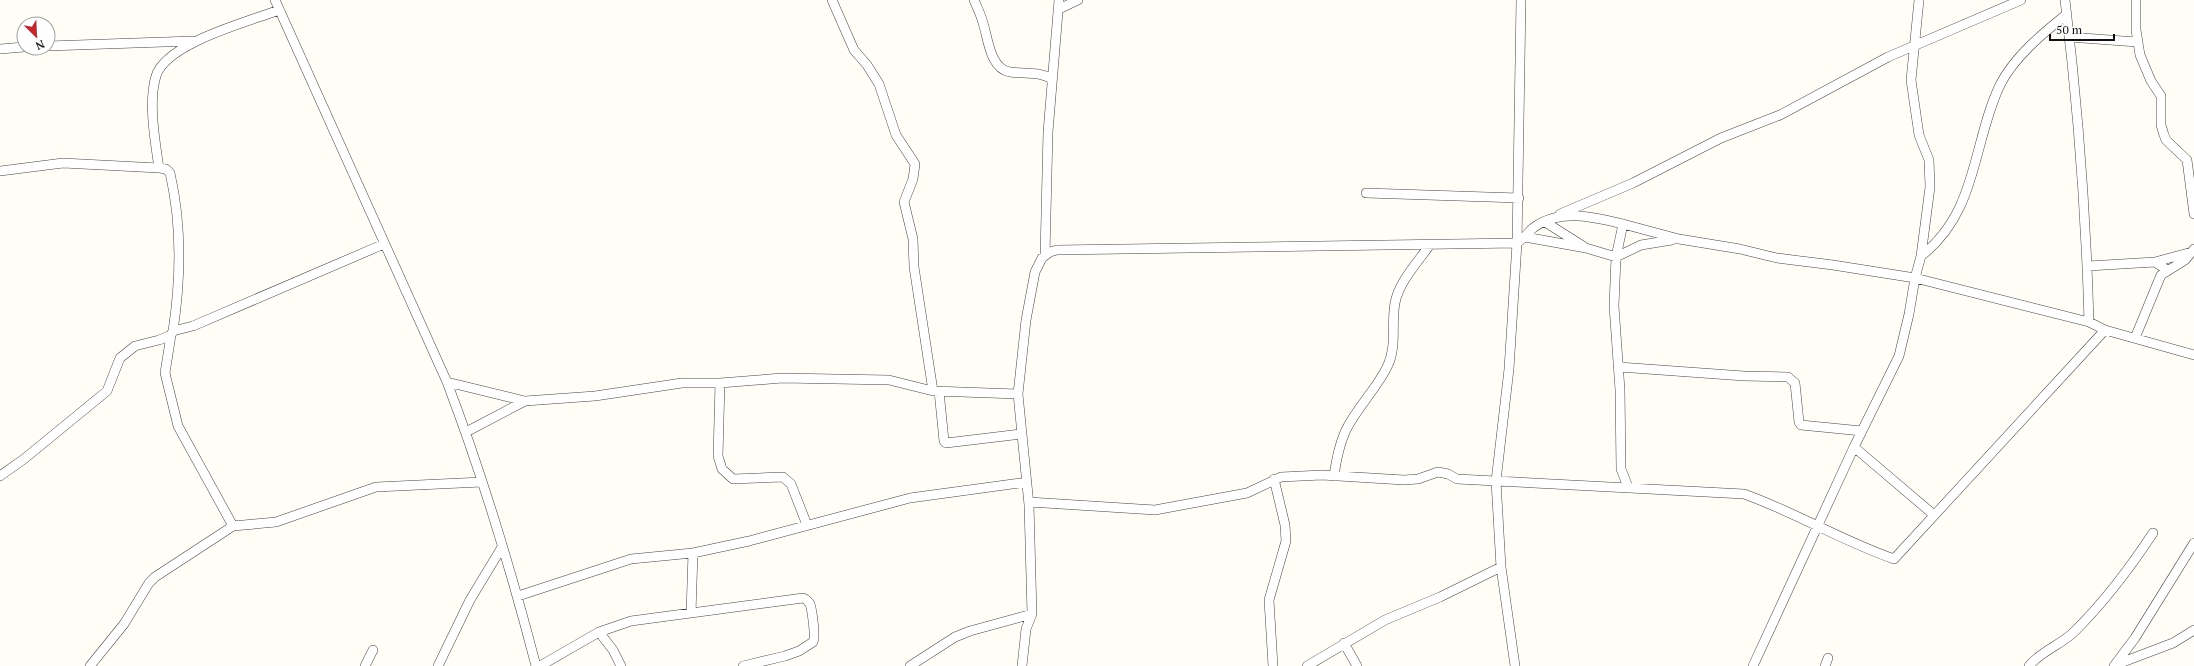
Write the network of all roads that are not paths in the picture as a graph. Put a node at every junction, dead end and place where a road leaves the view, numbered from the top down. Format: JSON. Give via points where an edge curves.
{"nodes":[{"id":1,"x":275,"y":0,"type":"edge"},
{"id":2,"x":832,"y":0,"type":"edge"},
{"id":3,"x":974,"y":0,"type":"edge"},
{"id":4,"x":1078,"y":0,"type":"edge"},
{"id":5,"x":1521,"y":0,"type":"edge"},
{"id":6,"x":1919,"y":0,"type":"edge"},
{"id":7,"x":2021,"y":0,"type":"edge"},
{"id":8,"x":2065,"y":0,"type":"edge"},
{"id":9,"x":2136,"y":0,"type":"edge"},
{"id":10,"x":1059,"y":4,"type":"edge"},
{"id":11,"x":279,"y":10,"type":"junction"},
{"id":12,"x":2067,"y":14,"type":"junction"},
{"id":13,"x":2070,"y":37,"type":"junction"},
{"id":14,"x":195,"y":41,"type":"junction"},
{"id":15,"x":2137,"y":42,"type":"junction"},
{"id":16,"x":1915,"y":45,"type":"junction"},
{"id":17,"x":56,"y":46,"type":"edge"},
{"id":18,"x":16,"y":48,"type":"edge"},
{"id":19,"x":0,"y":49,"type":"edge"},
{"id":20,"x":1052,"y":79,"type":"junction"},
{"id":21,"x":159,"y":168,"type":"junction"},
{"id":22,"x":0,"y":171,"type":"edge"},
{"id":23,"x":1366,"y":193,"type":"dead end"},
{"id":24,"x":1519,"y":198,"type":"junction"},
{"id":25,"x":2194,"y":214,"type":"edge"},
{"id":26,"x":1555,"y":217,"type":"junction"},
{"id":27,"x":1545,"y":222,"type":"junction"},
{"id":28,"x":1623,"y":224,"type":"junction"},
{"id":29,"x":1679,"y":239,"type":"junction"},
{"id":30,"x":1521,"y":240,"type":"junction"},
{"id":31,"x":384,"y":244,"type":"junction"},
{"id":32,"x":1429,"y":246,"type":"junction"},
{"id":33,"x":1586,"y":248,"type":"junction"},
{"id":34,"x":2193,"y":251,"type":"edge"},
{"id":35,"x":1045,"y":255,"type":"junction"},
{"id":36,"x":1921,"y":256,"type":"junction"},
{"id":37,"x":1616,"y":257,"type":"junction"},
{"id":38,"x":2155,"y":262,"type":"junction"},
{"id":39,"x":2088,"y":266,"type":"junction"},
{"id":40,"x":2167,"y":270,"type":"junction"},
{"id":41,"x":1915,"y":278,"type":"junction"},
{"id":42,"x":2089,"y":322,"type":"junction"},
{"id":43,"x":2105,"y":330,"type":"junction"},
{"id":44,"x":172,"y":333,"type":"junction"},
{"id":45,"x":2135,"y":338,"type":"junction"},
{"id":46,"x":2194,"y":355,"type":"edge"},
{"id":47,"x":1618,"y":367,"type":"junction"},
{"id":48,"x":447,"y":382,"type":"junction"},
{"id":49,"x":720,"y":383,"type":"junction"},
{"id":50,"x":936,"y":391,"type":"junction"},
{"id":51,"x":1018,"y":394,"type":"junction"},
{"id":52,"x":525,"y":401,"type":"junction"},
{"id":53,"x":1862,"y":431,"type":"junction"},
{"id":54,"x":466,"y":432,"type":"junction"},
{"id":55,"x":1021,"y":434,"type":"junction"},
{"id":56,"x":1854,"y":447,"type":"junction"},
{"id":57,"x":1621,"y":469,"type":"junction"},
{"id":58,"x":0,"y":476,"type":"edge"},
{"id":59,"x":1334,"y":476,"type":"junction"},
{"id":60,"x":1274,"y":479,"type":"junction"},
{"id":61,"x":1496,"y":481,"type":"junction"},
{"id":62,"x":482,"y":482,"type":"junction"},
{"id":63,"x":1027,"y":482,"type":"junction"},
{"id":64,"x":1614,"y":486,"type":"junction"},
{"id":65,"x":1628,"y":487,"type":"junction"},
{"id":66,"x":1029,"y":502,"type":"junction"},
{"id":67,"x":1934,"y":515,"type":"junction"},
{"id":68,"x":807,"y":525,"type":"junction"},
{"id":69,"x":233,"y":526,"type":"junction"},
{"id":70,"x":1816,"y":527,"type":"junction"},
{"id":71,"x":2153,"y":533,"type":"dead end"},
{"id":72,"x":2194,"y":542,"type":"edge"},
{"id":73,"x":502,"y":547,"type":"junction"},
{"id":74,"x":693,"y":553,"type":"junction"},
{"id":75,"x":1501,"y":567,"type":"junction"},
{"id":76,"x":518,"y":596,"type":"junction"},
{"id":77,"x":691,"y":613,"type":"junction"},
{"id":78,"x":1032,"y":614,"type":"junction"},
{"id":79,"x":2194,"y":630,"type":"edge"},
{"id":80,"x":599,"y":632,"type":"junction"},
{"id":81,"x":1344,"y":644,"type":"junction"},
{"id":82,"x":374,"y":650,"type":"dead end"},
{"id":83,"x":2034,"y":664,"type":"edge"},
{"id":84,"x":90,"y":666,"type":"edge"},
{"id":85,"x":365,"y":666,"type":"edge"},
{"id":86,"x":438,"y":666,"type":"edge"},
{"id":87,"x":536,"y":666,"type":"edge"},
{"id":88,"x":540,"y":666,"type":"edge"},
{"id":89,"x":621,"y":666,"type":"edge"},
{"id":90,"x":744,"y":666,"type":"edge"},
{"id":91,"x":910,"y":666,"type":"edge"},
{"id":92,"x":1022,"y":666,"type":"edge"},
{"id":93,"x":1273,"y":666,"type":"edge"},
{"id":94,"x":1307,"y":666,"type":"edge"},
{"id":95,"x":1357,"y":666,"type":"edge"},
{"id":96,"x":1515,"y":666,"type":"edge"},
{"id":97,"x":1753,"y":666,"type":"edge"},
{"id":98,"x":2114,"y":666,"type":"edge"}],
"edges":[{"from":1,"to":11,"type":"street"},
{"from":2,"to":50,"type":"street","via":[[854,50],[879,84],[896,135],[914,164],[913,179],[904,202],[913,239],[914,267]]},
{"from":3,"to":20,"type":"street","via":[[992,54],[1000,68],[1008,72],[1045,75]]},
{"from":4,"to":10,"type":"street"},
{"from":5,"to":24,"type":"street"},
{"from":6,"to":16,"type":"street"},
{"from":7,"to":16,"type":"street"},
{"from":8,"to":12,"type":"street"},
{"from":9,"to":15,"type":"street"},
{"from":10,"to":20,"type":"street"},
{"from":11,"to":14,"type":"street"},
{"from":11,"to":31,"type":"street"},
{"from":12,"to":13,"type":"street"},
{"from":12,"to":36,"type":"street","via":[[2018,59],[2000,84],[1971,182],[1946,233]]},
{"from":13,"to":15,"type":"street"},
{"from":13,"to":39,"type":"street"},
{"from":14,"to":17,"type":"street"},
{"from":14,"to":21,"type":"street","via":[[168,57],[156,75],[153,120]]},
{"from":15,"to":25,"type":"street","via":[[2151,81],[2161,96],[2161,125],[2166,140],[2187,160]]},
{"from":16,"to":26,"type":"street","via":[[1780,115],[1721,138],[1633,183]]},
{"from":16,"to":36,"type":"street","via":[[1912,80],[1914,106],[1929,160],[1930,187]]},
{"from":18,"to":19,"type":"street"},
{"from":20,"to":35,"type":"street"},
{"from":21,"to":22,"type":"street","via":[[63,163]]},
{"from":21,"to":44,"type":"street","via":[[170,173],[179,234],[179,297]]},
{"from":23,"to":24,"type":"street"},
{"from":24,"to":30,"type":"street"},
{"from":26,"to":27,"type":"street"},
{"from":26,"to":28,"type":"street","via":[[1578,216]]},
{"from":27,"to":30,"type":"street"},
{"from":27,"to":33,"type":"street"},
{"from":28,"to":29,"type":"street"},
{"from":28,"to":37,"type":"street"},
{"from":29,"to":37,"type":"street","via":[[1642,245]]},
{"from":29,"to":41,"type":"street","via":[[1777,258]]},
{"from":30,"to":32,"type":"street"},
{"from":30,"to":33,"type":"street"},
{"from":30,"to":61,"type":"street"},
{"from":31,"to":44,"type":"street"},
{"from":31,"to":48,"type":"street"},
{"from":32,"to":35,"type":"street","via":[[1057,250]]},
{"from":32,"to":59,"type":"street","via":[[1401,286],[1395,302],[1394,342],[1388,365],[1345,431]]},
{"from":33,"to":37,"type":"street"},
{"from":34,"to":38,"type":"street"},
{"from":34,"to":40,"type":"street","via":[[2185,260]]},
{"from":35,"to":51,"type":"street","via":[[1038,264],[1030,292]]},
{"from":36,"to":41,"type":"street"},
{"from":37,"to":47,"type":"street","via":[[1614,306]]},
{"from":38,"to":39,"type":"street"},
{"from":38,"to":40,"type":"street"},
{"from":39,"to":42,"type":"street"},
{"from":40,"to":45,"type":"street","via":[[2161,275],[2155,287]]},
{"from":41,"to":42,"type":"street"},
{"from":41,"to":53,"type":"street","via":[[1899,356]]},
{"from":42,"to":43,"type":"street"},
{"from":43,"to":45,"type":"street"},
{"from":43,"to":67,"type":"street"},
{"from":44,"to":58,"type":"street","via":[[135,346],[120,358],[107,391]]},
{"from":44,"to":69,"type":"street","via":[[165,373],[178,426]]},
{"from":45,"to":46,"type":"street"},
{"from":47,"to":53,"type":"street","via":[[1788,377],[1795,383],[1801,425]]},
{"from":47,"to":57,"type":"street"},
{"from":48,"to":52,"type":"street"},
{"from":48,"to":54,"type":"street"},
{"from":49,"to":50,"type":"street","via":[[782,378],[839,378],[889,380]]},
{"from":49,"to":52,"type":"street","via":[[682,383],[595,396]]},
{"from":49,"to":68,"type":"street","via":[[718,456],[722,470],[733,479],[783,477],[791,484]]},
{"from":50,"to":51,"type":"street"},
{"from":50,"to":55,"type":"street","via":[[944,441]]},
{"from":51,"to":55,"type":"street"},
{"from":52,"to":54,"type":"street"},
{"from":53,"to":56,"type":"street"},
{"from":54,"to":62,"type":"street"},
{"from":55,"to":63,"type":"street"},
{"from":56,"to":67,"type":"street"},
{"from":56,"to":70,"type":"street"},
{"from":57,"to":64,"type":"street"},
{"from":57,"to":65,"type":"street"},
{"from":59,"to":60,"type":"street","via":[[1296,475]]},
{"from":59,"to":61,"type":"street","via":[[1404,480],[1418,479],[1438,472],[1458,479]]},
{"from":60,"to":66,"type":"street","via":[[1240,494],[1155,510]]},
{"from":60,"to":93,"type":"street","via":[[1285,525],[1286,541],[1270,600]]},
{"from":61,"to":64,"type":"street"},
{"from":61,"to":75,"type":"street"},
{"from":62,"to":69,"type":"street","via":[[376,487],[276,522]]},
{"from":62,"to":73,"type":"street"},
{"from":63,"to":66,"type":"street"},
{"from":63,"to":68,"type":"street","via":[[910,498]]},
{"from":64,"to":65,"type":"street"},
{"from":65,"to":70,"type":"street","via":[[1744,494],[1768,502]]},
{"from":66,"to":78,"type":"street"},
{"from":67,"to":70,"type":"street","via":[[1894,559]]},
{"from":68,"to":74,"type":"street"},
{"from":69,"to":84,"type":"street","via":[[155,576],[124,624]]},
{"from":70,"to":97,"type":"street"},
{"from":71,"to":83,"type":"street","via":[[2135,561],[2075,631]]},
{"from":72,"to":98,"type":"street","via":[[2135,638]]},
{"from":73,"to":76,"type":"street"},
{"from":73,"to":86,"type":"street","via":[[470,600]]},
{"from":74,"to":76,"type":"street","via":[[631,559]]},
{"from":74,"to":77,"type":"street"},
{"from":75,"to":81,"type":"street","via":[[1385,620]]},
{"from":75,"to":96,"type":"street"},
{"from":76,"to":87,"type":"street"},
{"from":77,"to":80,"type":"street","via":[[631,621]]},
{"from":77,"to":90,"type":"street","via":[[803,598],[807,600],[810,604],[813,642],[785,656]]},
{"from":78,"to":91,"type":"street","via":[[955,637]]},
{"from":78,"to":92,"type":"street","via":[[1026,629]]},
{"from":79,"to":98,"type":"street","via":[[2173,643]]},
{"from":80,"to":88,"type":"street"},
{"from":80,"to":89,"type":"street"},
{"from":81,"to":94,"type":"street"},
{"from":81,"to":95,"type":"street"},
{"from":82,"to":85,"type":"street"}]}
